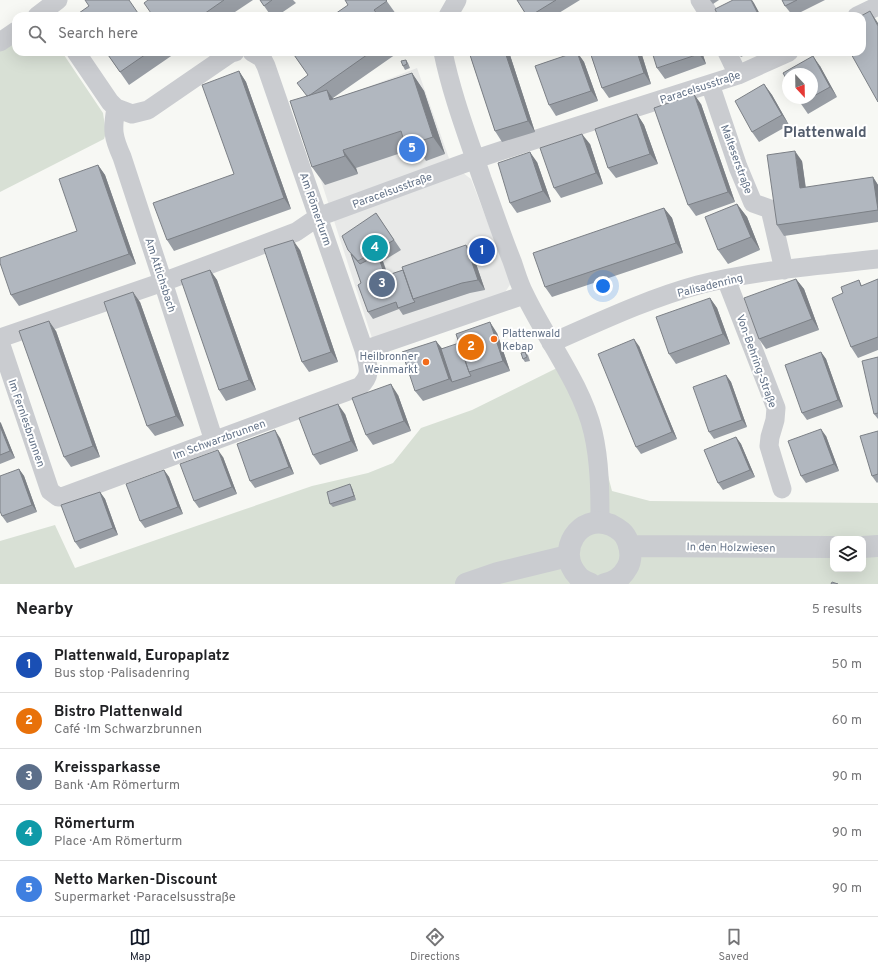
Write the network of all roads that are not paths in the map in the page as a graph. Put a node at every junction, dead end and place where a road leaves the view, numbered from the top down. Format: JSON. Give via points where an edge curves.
{"nodes":[{"id":1,"x":457,"y":0,"type":"edge"},
{"id":2,"x":700,"y":0,"type":"edge"},
{"id":3,"x":878,"y":6,"type":"edge"},
{"id":4,"x":450,"y":12,"type":"edge"},
{"id":5,"x":708,"y":12,"type":"edge"},
{"id":6,"x":865,"y":12,"type":"edge"},
{"id":7,"x":12,"y":34,"type":"edge"},
{"id":8,"x":0,"y":42,"type":"edge"},
{"id":9,"x":79,"y":56,"type":"edge"},
{"id":10,"x":227,"y":56,"type":"edge"},
{"id":11,"x":259,"y":56,"type":"edge"},
{"id":12,"x":444,"y":56,"type":"edge"},
{"id":13,"x":729,"y":56,"type":"edge"},
{"id":14,"x":780,"y":56,"type":"edge"},
{"id":15,"x":738,"y":76,"type":"junction"},
{"id":16,"x":710,"y":84,"type":"junction"},
{"id":17,"x":116,"y":108,"type":"junction"},
{"id":18,"x":476,"y":159,"type":"junction"},
{"id":19,"x":318,"y":217,"type":"junction"},
{"id":20,"x":878,"y":259,"type":"edge"},
{"id":21,"x":784,"y":270,"type":"junction"},
{"id":22,"x":726,"y":279,"type":"junction"},
{"id":23,"x":163,"y":282,"type":"junction"},
{"id":24,"x":524,"y":294,"type":"junction"},
{"id":25,"x":0,"y":338,"type":"edge"},
{"id":26,"x":0,"y":342,"type":"edge"},
{"id":27,"x":551,"y":343,"type":"junction"},
{"id":28,"x":364,"y":350,"type":"junction"},
{"id":29,"x":369,"y":372,"type":"joint"},
{"id":30,"x":214,"y":441,"type":"junction"},
{"id":31,"x":782,"y":489,"type":"dead end"},
{"id":32,"x":62,"y":497,"type":"joint"},
{"id":33,"x":600,"y":522,"type":"junction"},
{"id":34,"x":629,"y":546,"type":"junction"},
{"id":35,"x":878,"y":546,"type":"edge"},
{"id":36,"x":830,"y":547,"type":"edge"},
{"id":37,"x":866,"y":547,"type":"edge"},
{"id":38,"x":568,"y":556,"type":"junction"},
{"id":39,"x":466,"y":584,"type":"edge"},
{"id":40,"x":591,"y":584,"type":"edge"},
{"id":41,"x":605,"y":584,"type":"edge"}],
"edges":[{"from":1,"to":4,"type":"street"},
{"from":2,"to":5,"type":"street"},
{"from":3,"to":6,"type":"street"},
{"from":7,"to":8,"type":"street"},
{"from":9,"to":17,"type":"street"},
{"from":10,"to":17,"type":"street","via":[[148,110],[132,114]]},
{"from":11,"to":19,"type":"street","name":"Am Römerturm","via":[[266,66]]},
{"from":12,"to":18,"type":"street","via":[[450,83]]},
{"from":13,"to":15,"type":"street"},
{"from":14,"to":15,"type":"street","name":"Paracelsusstraße"},
{"from":15,"to":16,"type":"street","name":"Paracelsusstraße"},
{"from":16,"to":18,"type":"street","name":"Paracelsusstraße"},
{"from":16,"to":21,"type":"street","name":"Malteserstraße","via":[[752,203],[770,209]]},
{"from":17,"to":23,"type":"street","name":"Am Attichsbach","via":[[113,127],[115,142]]},
{"from":18,"to":19,"type":"street","name":"Paracelsusstraße"},
{"from":18,"to":24,"type":"street"},
{"from":19,"to":23,"type":"street","name":"Paracelsusstraße","via":[[296,232]]},
{"from":19,"to":28,"type":"street","name":"Am Römerturm"},
{"from":20,"to":21,"type":"street","name":"Palisadenring"},
{"from":21,"to":22,"type":"street","name":"Palisadenring"},
{"from":22,"to":27,"type":"street","name":"Palisadenring","via":[[698,285],[644,303]]},
{"from":22,"to":31,"type":"street","name":"Von-Behring-Straße","via":[[776,408],[769,446]]},
{"from":23,"to":25,"type":"street","name":"Paracelsusstraße"},
{"from":23,"to":30,"type":"street","name":"Am Attichsbach"},
{"from":24,"to":27,"type":"street"},
{"from":24,"to":28,"type":"street"},
{"from":26,"to":32,"type":"street","name":"Im Fernlesbrunnen","via":[[50,491]]},
{"from":27,"to":33,"type":"street","via":[[586,410],[593,432],[600,493]]},
{"from":28,"to":29,"type":"street","name":"Am Römerturm"},
{"from":29,"to":30,"type":"street","name":"Im Schwarzbrunnen","via":[[365,382],[359,387]]},
{"from":30,"to":32,"type":"street","name":"Im Schwarzbrunnen"},
{"from":33,"to":34,"type":"street","via":[[618,528],[626,536]]},
{"from":33,"to":38,"type":"street","via":[[580,529],[573,537]]},
{"from":34,"to":36,"type":"street","name":"In den Holzwiesen"},
{"from":34,"to":41,"type":"street","via":[[631,552],[627,569],[622,576]]},
{"from":35,"to":37,"type":"street"},
{"from":38,"to":39,"type":"street","via":[[498,573]]},
{"from":38,"to":40,"type":"street","via":[[571,567],[579,577]]}]}
